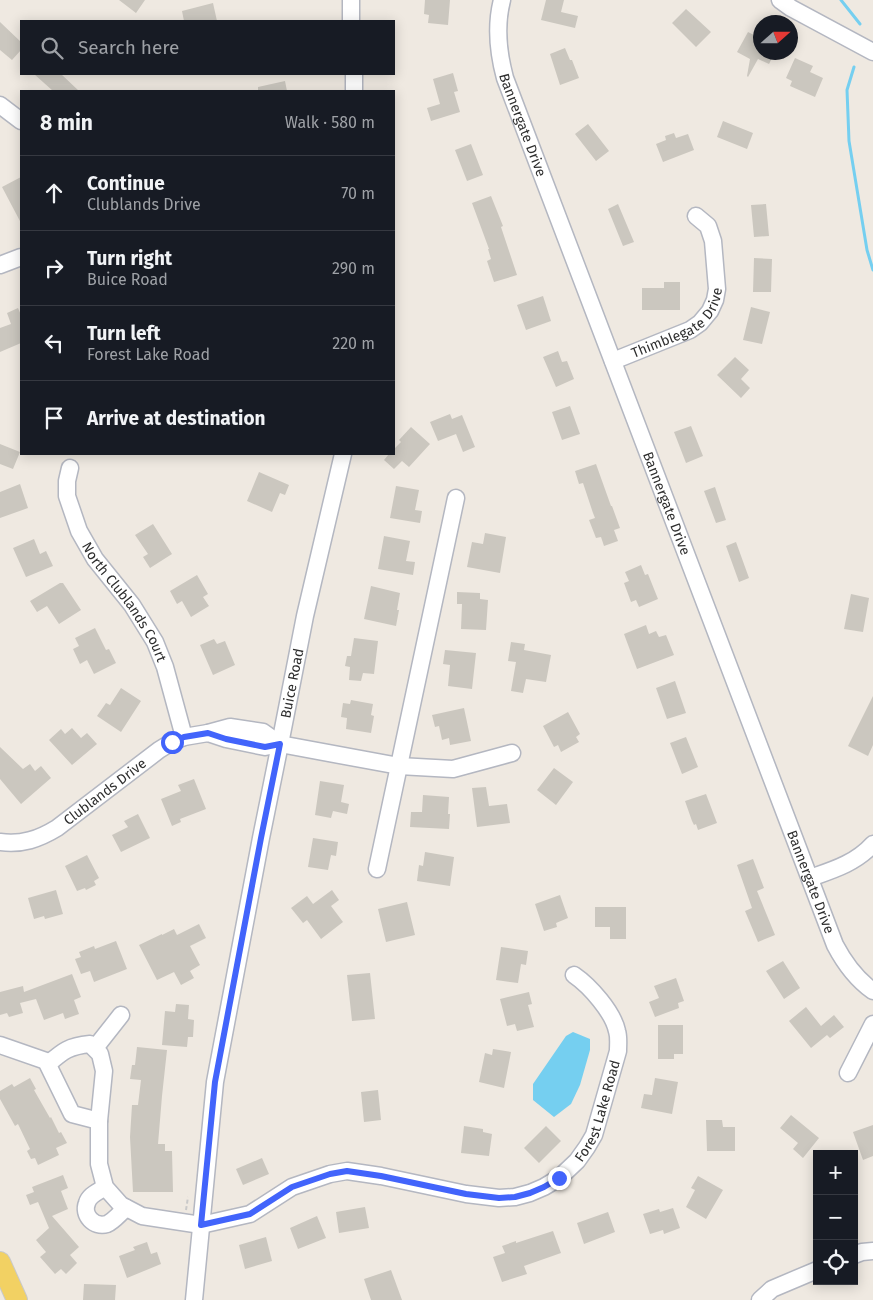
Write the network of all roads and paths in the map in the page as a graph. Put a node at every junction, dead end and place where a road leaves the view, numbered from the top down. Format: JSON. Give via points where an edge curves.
{"nodes":[{"id":1,"x":350,"y":0,"type":"edge"},
{"id":2,"x":502,"y":0,"type":"edge"},
{"id":3,"x":780,"y":0,"type":"edge"},
{"id":4,"x":351,"y":20,"type":"edge"},
{"id":5,"x":872,"y":49,"type":"edge"},
{"id":6,"x":354,"y":75,"type":"edge"},
{"id":7,"x":354,"y":90,"type":"edge"},
{"id":8,"x":0,"y":105,"type":"edge"},
{"id":9,"x":20,"y":120,"type":"edge"},
{"id":10,"x":696,"y":216,"type":"dead end"},
{"id":11,"x":20,"y":257,"type":"edge"},
{"id":12,"x":0,"y":265,"type":"edge"},
{"id":13,"x":613,"y":361,"type":"junction"},
{"id":14,"x":343,"y":455,"type":"edge"},
{"id":15,"x":70,"y":468,"type":"dead end"},
{"id":16,"x":456,"y":498,"type":"dead end"},
{"id":17,"x":184,"y":737,"type":"junction"},
{"id":18,"x":280,"y":744,"type":"junction"},
{"id":19,"x":512,"y":753,"type":"dead end"},
{"id":20,"x":399,"y":766,"type":"junction"},
{"id":21,"x":0,"y":842,"type":"edge"},
{"id":22,"x":873,"y":844,"type":"edge"},
{"id":23,"x":377,"y":869,"type":"dead end"},
{"id":24,"x":810,"y":878,"type":"junction"},
{"id":25,"x":574,"y":975,"type":"dead end"},
{"id":26,"x":873,"y":991,"type":"edge"},
{"id":27,"x":121,"y":1015,"type":"dead end"},
{"id":28,"x":873,"y":1024,"type":"edge"},
{"id":29,"x":0,"y":1045,"type":"edge"},
{"id":30,"x":94,"y":1048,"type":"junction"},
{"id":31,"x":48,"y":1064,"type":"junction"},
{"id":32,"x":848,"y":1073,"type":"dead end"},
{"id":33,"x":99,"y":1121,"type":"junction"},
{"id":34,"x":104,"y":1187,"type":"junction"},
{"id":35,"x":126,"y":1208,"type":"junction"},
{"id":36,"x":201,"y":1225,"type":"junction"},
{"id":37,"x":873,"y":1251,"type":"edge"},
{"id":38,"x":858,"y":1254,"type":"edge"},
{"id":39,"x":0,"y":1262,"type":"edge"},
{"id":40,"x":813,"y":1272,"type":"edge"},
{"id":41,"x":17,"y":1300,"type":"edge"},
{"id":42,"x":194,"y":1300,"type":"edge"},
{"id":43,"x":760,"y":1300,"type":"edge"}],
"edges":[{"from":1,"to":4,"type":"street"},
{"from":2,"to":13,"type":"street","name":"Bannergate Drive","via":[[497,35],[505,78]]},
{"from":3,"to":5,"type":"street"},
{"from":6,"to":7,"type":"street"},
{"from":8,"to":9,"type":"street"},
{"from":10,"to":13,"type":"street","name":"Thimblegate Drive","via":[[708,226],[713,241],[717,289],[710,311],[700,324],[690,330]]},
{"from":11,"to":12,"type":"street"},
{"from":13,"to":24,"type":"street","name":"Bannergate Drive"},
{"from":14,"to":18,"type":"street","name":"Buice Road","via":[[305,616]]},
{"from":15,"to":17,"type":"street","name":"North Clublands Court","via":[[66,481],[67,496],[79,531],[95,559],[132,605],[155,642]]},
{"from":16,"to":20,"type":"street"},
{"from":17,"to":18,"type":"street","name":"Clublands Drive","via":[[208,733],[265,747]]},
{"from":17,"to":21,"type":"street","name":"Clublands Drive","via":[[159,750],[42,837],[27,842]]},
{"from":18,"to":20,"type":"street","name":"Clublands Drive"},
{"from":18,"to":36,"type":"street","name":"Buice Road","via":[[215,1082]]},
{"from":19,"to":20,"type":"street","name":"Clublands Drive","via":[[453,769]]},
{"from":20,"to":23,"type":"street"},
{"from":22,"to":24,"type":"street","via":[[854,861]]},
{"from":24,"to":26,"type":"street","name":"Bannergate Drive","via":[[844,961]]},
{"from":25,"to":36,"type":"street","name":"Forest Lake Road","via":[[596,995],[614,1019],[619,1041],[594,1135],[577,1161],[559,1178],[530,1193],[499,1198],[347,1171],[292,1187],[250,1214]]},
{"from":27,"to":30,"type":"street"},
{"from":28,"to":32,"type":"street"},
{"from":29,"to":31,"type":"street"},
{"from":30,"to":31,"type":"street","via":[[90,1044],[78,1045],[64,1050]]},
{"from":30,"to":33,"type":"street","via":[[100,1054],[104,1071]]},
{"from":31,"to":33,"type":"street","via":[[72,1114]]},
{"from":33,"to":34,"type":"street","via":[[99,1164]]},
{"from":34,"to":35,"type":"street"},
{"from":34,"to":35,"type":"street","via":[[87,1202],[85,1208],[90,1220],[107,1224]]},
{"from":35,"to":36,"type":"street","via":[[142,1216]]},
{"from":36,"to":42,"type":"street","name":"Buice Road"},
{"from":37,"to":38,"type":"street"},
{"from":39,"to":41,"type":"main road"},
{"from":40,"to":43,"type":"street","via":[[772,1289]]}]}
